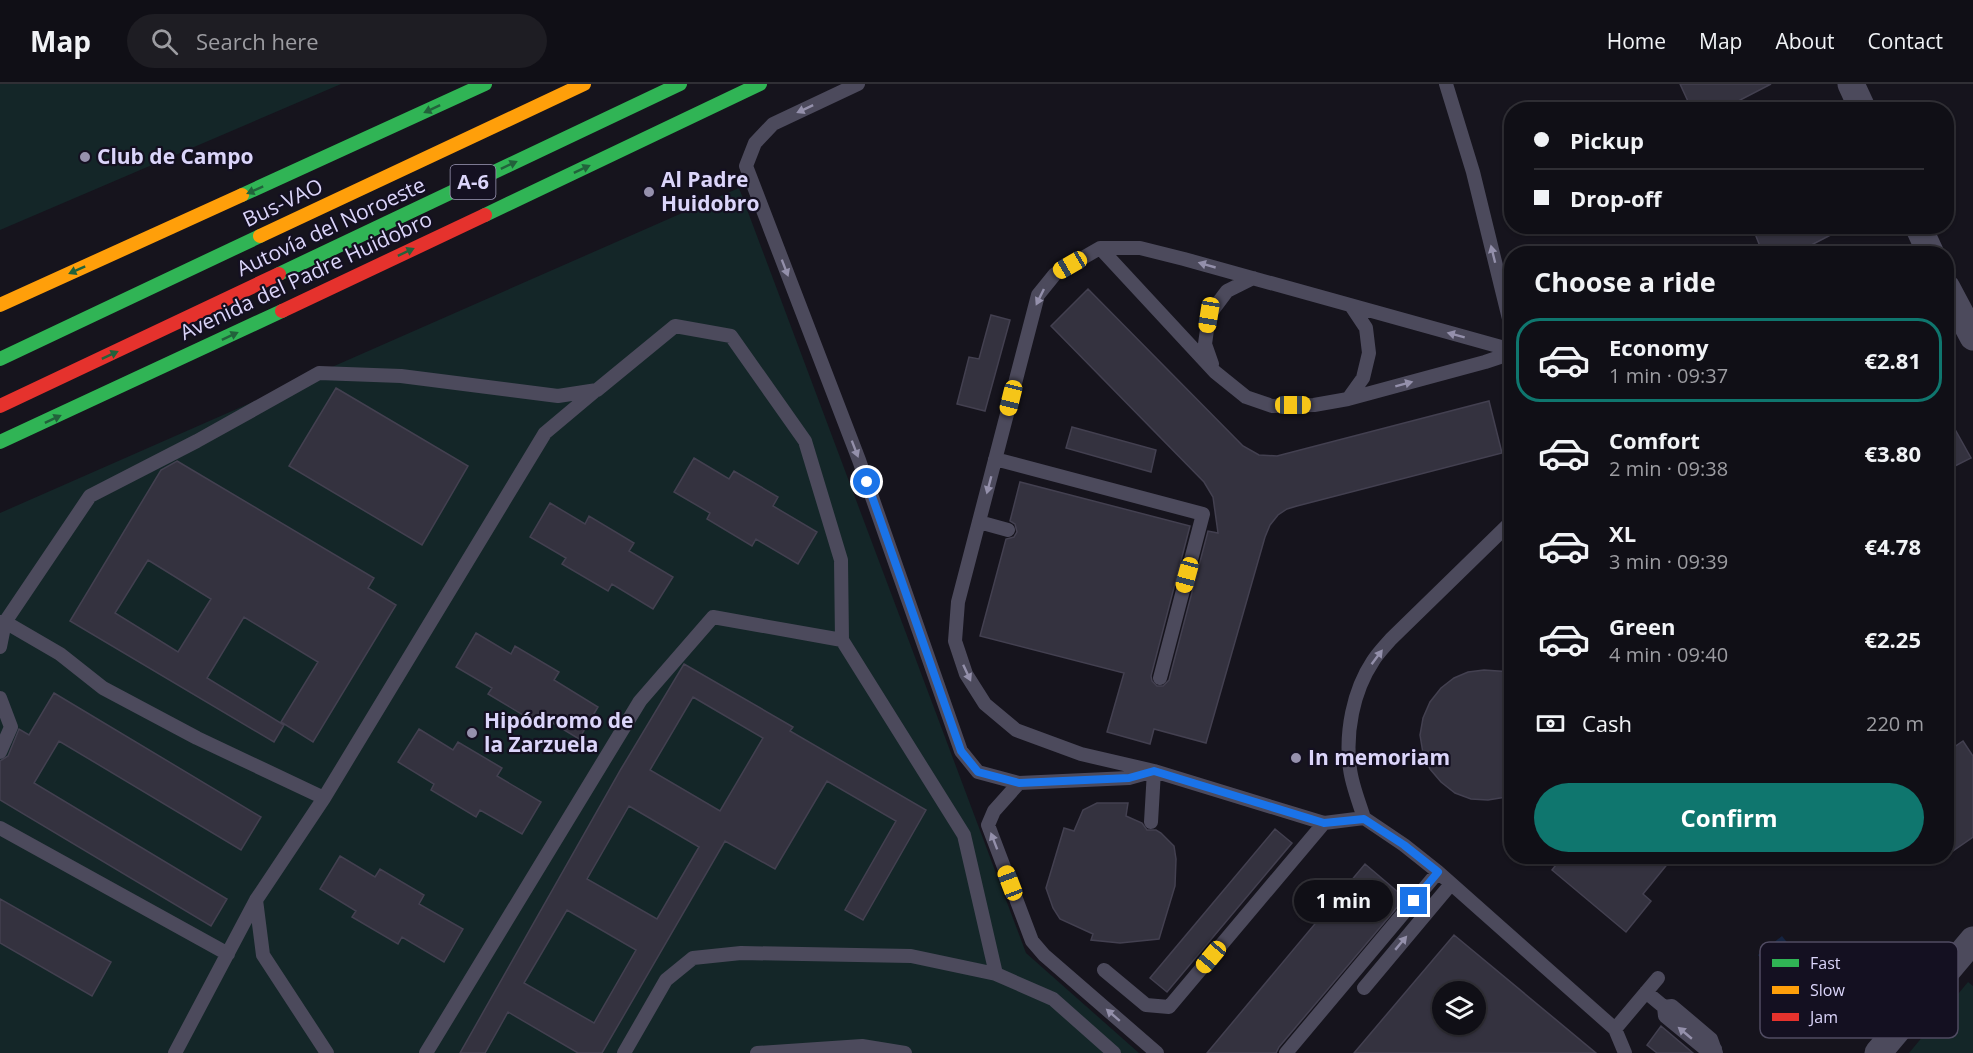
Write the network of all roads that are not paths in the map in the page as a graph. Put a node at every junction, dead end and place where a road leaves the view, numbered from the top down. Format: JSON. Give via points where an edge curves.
{"nodes":[{"id":1,"x":485,"y":84,"type":"edge"},
{"id":2,"x":584,"y":84,"type":"edge"},
{"id":3,"x":680,"y":84,"type":"edge"},
{"id":4,"x":760,"y":84,"type":"edge"},
{"id":5,"x":858,"y":84,"type":"edge"},
{"id":6,"x":1446,"y":84,"type":"edge"},
{"id":7,"x":1851,"y":84,"type":"edge"},
{"id":8,"x":1859,"y":102,"type":"edge"},
{"id":9,"x":1100,"y":248,"type":"junction"},
{"id":10,"x":1253,"y":278,"type":"junction"},
{"id":11,"x":1504,"y":298,"type":"edge"},
{"id":12,"x":1954,"y":301,"type":"edge"},
{"id":13,"x":0,"y":305,"type":"edge"},
{"id":14,"x":1352,"y":307,"type":"junction"},
{"id":15,"x":1973,"y":337,"type":"edge"},
{"id":16,"x":1504,"y":350,"type":"edge"},
{"id":17,"x":1504,"y":355,"type":"edge"},
{"id":18,"x":0,"y":359,"type":"edge"},
{"id":19,"x":1215,"y":372,"type":"junction"},
{"id":20,"x":597,"y":390,"type":"junction"},
{"id":21,"x":1348,"y":399,"type":"junction"},
{"id":22,"x":0,"y":406,"type":"edge"},
{"id":23,"x":0,"y":442,"type":"edge"},
{"id":24,"x":995,"y":459,"type":"junction"},
{"id":25,"x":979,"y":522,"type":"junction"},
{"id":26,"x":1504,"y":529,"type":"edge"},
{"id":27,"x":1008,"y":530,"type":"dead end"},
{"id":28,"x":3,"y":622,"type":"edge"},
{"id":29,"x":842,"y":640,"type":"junction"},
{"id":30,"x":0,"y":647,"type":"edge"},
{"id":31,"x":1160,"y":678,"type":"dead end"},
{"id":32,"x":0,"y":698,"type":"edge"},
{"id":33,"x":0,"y":752,"type":"edge"},
{"id":34,"x":1154,"y":771,"type":"junction"},
{"id":35,"x":1019,"y":783,"type":"junction"},
{"id":36,"x":324,"y":798,"type":"junction"},
{"id":37,"x":1364,"y":819,"type":"junction"},
{"id":38,"x":1151,"y":822,"type":"dead end"},
{"id":39,"x":1324,"y":823,"type":"junction"},
{"id":40,"x":0,"y":828,"type":"edge"},
{"id":41,"x":1438,"y":872,"type":"junction"},
{"id":42,"x":1451,"y":884,"type":"junction"},
{"id":43,"x":256,"y":900,"type":"junction"},
{"id":44,"x":1973,"y":940,"type":"edge"},
{"id":45,"x":228,"y":954,"type":"junction"},
{"id":46,"x":1958,"y":958,"type":"edge"},
{"id":47,"x":1104,"y":970,"type":"dead end"},
{"id":48,"x":996,"y":974,"type":"junction"},
{"id":49,"x":1658,"y":978,"type":"dead end"},
{"id":50,"x":1364,"y":988,"type":"dead end"},
{"id":51,"x":1646,"y":992,"type":"junction"},
{"id":52,"x":1615,"y":1029,"type":"junction"},
{"id":53,"x":1891,"y":1038,"type":"edge"},
{"id":54,"x":834,"y":1050,"type":"edge"},
{"id":55,"x":1715,"y":1051,"type":"edge"},
{"id":56,"x":175,"y":1053,"type":"edge"},
{"id":57,"x":327,"y":1053,"type":"edge"},
{"id":58,"x":426,"y":1053,"type":"edge"},
{"id":59,"x":624,"y":1053,"type":"edge"},
{"id":60,"x":757,"y":1053,"type":"edge"},
{"id":61,"x":905,"y":1053,"type":"edge"},
{"id":62,"x":1114,"y":1053,"type":"edge"},
{"id":63,"x":1157,"y":1053,"type":"edge"},
{"id":64,"x":1286,"y":1053,"type":"edge"},
{"id":65,"x":1628,"y":1053,"type":"edge"},
{"id":66,"x":1878,"y":1053,"type":"edge"}],
"edges":[{"from":1,"to":13,"type":"main road","one_way":true},
{"from":2,"to":18,"type":"main road","name":"Bus-VAO"},
{"from":22,"to":3,"type":"main road","name":"Autovía del Noroeste","number":"A-6","one_way":true},
{"from":23,"to":4,"type":"main road","name":"Avenida del Padre Huidobro","one_way":true},
{"from":5,"to":35,"type":"lane","one_way":true,"via":[[773,124],[755,143],[746,166],[859,459],[961,751],[978,772]]},
{"from":11,"to":6,"type":"lane","one_way":true,"via":[[1473,172]]},
{"from":7,"to":8,"type":"street"},
{"from":10,"to":9,"type":"lane","one_way":true,"via":[[1140,248]]},
{"from":9,"to":19,"type":"lane"},
{"from":9,"to":24,"type":"lane","one_way":true,"via":[[1055,274],[1038,295]]},
{"from":10,"to":14,"type":"lane"},
{"from":10,"to":19,"type":"lane","via":[[1227,291],[1209,315],[1205,344]]},
{"from":12,"to":15,"type":"street"},
{"from":16,"to":14,"type":"lane","one_way":true},
{"from":14,"to":21,"type":"lane","via":[[1366,328],[1370,353],[1363,378]]},
{"from":21,"to":17,"type":"lane","one_way":true},
{"from":19,"to":21,"type":"lane","via":[[1246,397],[1272,405],[1314,405]]},
{"from":20,"to":28,"type":"lane","via":[[558,396],[401,376],[319,373],[90,496]]},
{"from":20,"to":29,"type":"lane","via":[[675,326],[731,336],[805,441],[841,560]]},
{"from":20,"to":36,"type":"lane","via":[[545,433]]},
{"from":24,"to":25,"type":"lane","one_way":true},
{"from":24,"to":31,"type":"lane","via":[[1203,514]]},
{"from":25,"to":27,"type":"lane"},
{"from":25,"to":34,"type":"lane","one_way":true,"via":[[958,602],[955,640],[966,674],[985,705],[1016,730],[1081,754]]},
{"from":37,"to":26,"type":"lane","one_way":true,"via":[[1350,770],[1348,740],[1361,684],[1373,660],[1391,639]]},
{"from":28,"to":30,"type":"lane"},
{"from":28,"to":36,"type":"lane","via":[[60,654],[103,688]]},
{"from":29,"to":48,"type":"lane","via":[[964,835]]},
{"from":29,"to":58,"type":"lane","via":[[713,617],[640,701]]},
{"from":32,"to":33,"type":"lane","via":[[11,728]]},
{"from":34,"to":35,"type":"lane","via":[[1129,778]]},
{"from":34,"to":38,"type":"lane"},
{"from":34,"to":39,"type":"lane"},
{"from":63,"to":35,"type":"lane","one_way":true,"via":[[1032,941],[988,825],[994,811]]},
{"from":36,"to":43,"type":"lane"},
{"from":37,"to":39,"type":"lane"},
{"from":37,"to":41,"type":"lane"},
{"from":39,"to":47,"type":"lane","via":[[1169,1007],[1146,1005]]},
{"from":40,"to":45,"type":"lane"},
{"from":41,"to":42,"type":"lane"},
{"from":41,"to":64,"type":"lane"},
{"from":50,"to":42,"type":"lane","one_way":true},
{"from":42,"to":52,"type":"lane"},
{"from":43,"to":45,"type":"lane"},
{"from":43,"to":57,"type":"lane","via":[[264,955]]},
{"from":44,"to":46,"type":"street"},
{"from":45,"to":56,"type":"lane"},
{"from":48,"to":59,"type":"lane","via":[[911,956],[693,957],[666,980]]},
{"from":48,"to":62,"type":"lane","via":[[1053,999]]},
{"from":49,"to":51,"type":"lane"},
{"from":51,"to":52,"type":"lane"},
{"from":55,"to":51,"type":"lane","one_way":true,"via":[[1704,1048],[1665,1016],[1664,1007]]},
{"from":52,"to":65,"type":"lane"},
{"from":53,"to":66,"type":"street"},
{"from":54,"to":60,"type":"lane"},
{"from":54,"to":61,"type":"lane","via":[[862,1046]]}]}
